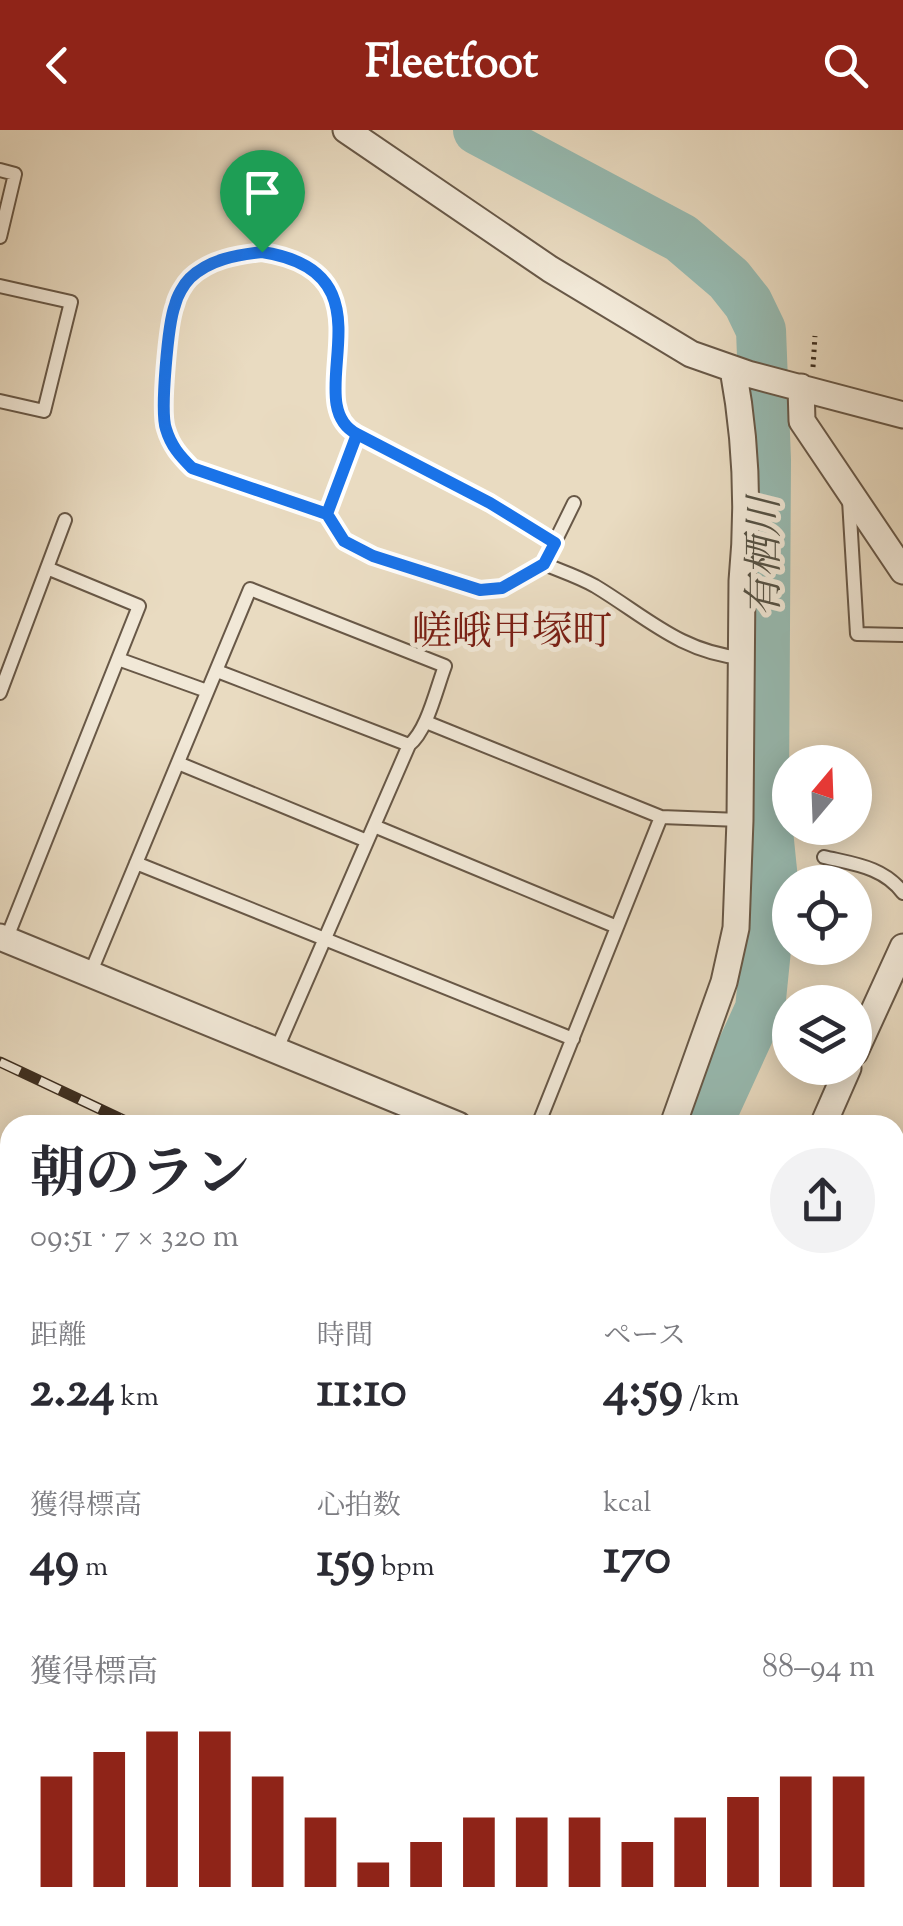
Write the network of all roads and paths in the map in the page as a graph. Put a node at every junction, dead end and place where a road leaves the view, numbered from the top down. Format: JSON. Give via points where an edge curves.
{"nodes":[{"id":1,"x":346,"y":130,"type":"edge"},
{"id":2,"x":0,"y":170,"type":"edge"},
{"id":3,"x":0,"y":237,"type":"edge"},
{"id":4,"x":0,"y":286,"type":"edge"},
{"id":5,"x":741,"y":372,"type":"junction"},
{"id":6,"x":794,"y":385,"type":"junction"},
{"id":7,"x":0,"y":401,"type":"edge"},
{"id":8,"x":903,"y":415,"type":"edge"},
{"id":9,"x":357,"y":434,"type":"junction"},
{"id":10,"x":848,"y":492,"type":"junction"},
{"id":11,"x":574,"y":504,"type":"dead end"},
{"id":12,"x":327,"y":514,"type":"junction"},
{"id":13,"x":65,"y":520,"type":"dead end"},
{"id":14,"x":555,"y":543,"type":"junction"},
{"id":15,"x":544,"y":564,"type":"junction"},
{"id":16,"x":46,"y":568,"type":"junction"},
{"id":17,"x":903,"y":571,"type":"edge"},
{"id":18,"x":903,"y":635,"type":"edge"},
{"id":19,"x":742,"y":658,"type":"junction"},
{"id":20,"x":118,"y":659,"type":"junction"},
{"id":21,"x":216,"y":671,"type":"junction"},
{"id":22,"x":208,"y":691,"type":"junction"},
{"id":23,"x":0,"y":693,"type":"edge"},
{"id":24,"x":426,"y":722,"type":"junction"},
{"id":25,"x":409,"y":746,"type":"junction"},
{"id":26,"x":178,"y":762,"type":"junction"},
{"id":27,"x":661,"y":817,"type":"junction"},
{"id":28,"x":740,"y":820,"type":"junction"},
{"id":29,"x":374,"y":826,"type":"junction"},
{"id":30,"x":368,"y":840,"type":"junction"},
{"id":31,"x":824,"y":857,"type":"dead end"},
{"id":32,"x":136,"y":864,"type":"junction"},
{"id":33,"x":903,"y":892,"type":"edge"},
{"id":34,"x":617,"y":928,"type":"junction"},
{"id":35,"x":3,"y":938,"type":"edge"},
{"id":36,"x":324,"y":939,"type":"junction"},
{"id":37,"x":903,"y":947,"type":"edge"},
{"id":38,"x":90,"y":974,"type":"junction"},
{"id":39,"x":872,"y":1015,"type":"edge"},
{"id":40,"x":572,"y":1039,"type":"junction"},
{"id":41,"x":276,"y":1051,"type":"junction"},
{"id":42,"x":841,"y":1085,"type":"edge"},
{"id":43,"x":433,"y":1115,"type":"edge"},
{"id":44,"x":542,"y":1115,"type":"edge"},
{"id":45,"x":677,"y":1115,"type":"edge"},
{"id":46,"x":827,"y":1115,"type":"edge"}],
"edges":[{"from":1,"to":5,"type":"street","via":[[550,269],[692,354]]},
{"from":2,"to":3,"type":"lane","via":[[16,174]]},
{"from":4,"to":7,"type":"lane","via":[[71,302],[44,411]]},
{"from":5,"to":6,"type":"street"},
{"from":5,"to":19,"type":"street"},
{"from":6,"to":8,"type":"street"},
{"from":6,"to":10,"type":"street","via":[[802,421]]},
{"from":9,"to":12,"type":"path"},
{"from":9,"to":12,"type":"path","via":[[348,430],[336,401],[339,312],[330,289],[309,267],[291,256],[234,255],[188,280],[174,306],[164,406],[164,427],[176,451],[192,468]]},
{"from":9,"to":14,"type":"path"},
{"from":10,"to":17,"type":"street"},
{"from":10,"to":18,"type":"lane","via":[[857,634]]},
{"from":11,"to":14,"type":"lane"},
{"from":12,"to":15,"type":"path","via":[[344,541],[373,556],[480,590],[502,588]]},
{"from":13,"to":16,"type":"lane"},
{"from":14,"to":15,"type":"lane"},
{"from":15,"to":19,"type":"lane","via":[[591,584],[689,646]]},
{"from":16,"to":20,"type":"lane","via":[[139,606]]},
{"from":16,"to":23,"type":"lane"},
{"from":19,"to":28,"type":"street"},
{"from":20,"to":22,"type":"lane"},
{"from":20,"to":35,"type":"lane"},
{"from":21,"to":22,"type":"lane"},
{"from":21,"to":24,"type":"lane","via":[[250,589],[445,666]]},
{"from":21,"to":25,"type":"lane"},
{"from":22,"to":26,"type":"lane"},
{"from":24,"to":25,"type":"lane"},
{"from":24,"to":27,"type":"lane"},
{"from":25,"to":29,"type":"lane"},
{"from":26,"to":30,"type":"lane"},
{"from":26,"to":32,"type":"lane"},
{"from":27,"to":28,"type":"lane"},
{"from":27,"to":34,"type":"lane"},
{"from":28,"to":45,"type":"street","via":[[732,954]]},
{"from":29,"to":30,"type":"lane"},
{"from":29,"to":34,"type":"lane"},
{"from":30,"to":36,"type":"lane"},
{"from":31,"to":33,"type":"lane","via":[[872,868]]},
{"from":32,"to":36,"type":"lane"},
{"from":32,"to":38,"type":"lane"},
{"from":34,"to":40,"type":"lane"},
{"from":35,"to":38,"type":"street"},
{"from":36,"to":40,"type":"lane"},
{"from":36,"to":41,"type":"lane"},
{"from":37,"to":39,"type":"street"},
{"from":38,"to":41,"type":"street"},
{"from":40,"to":44,"type":"lane"},
{"from":41,"to":43,"type":"street"},
{"from":42,"to":46,"type":"street"}]}
